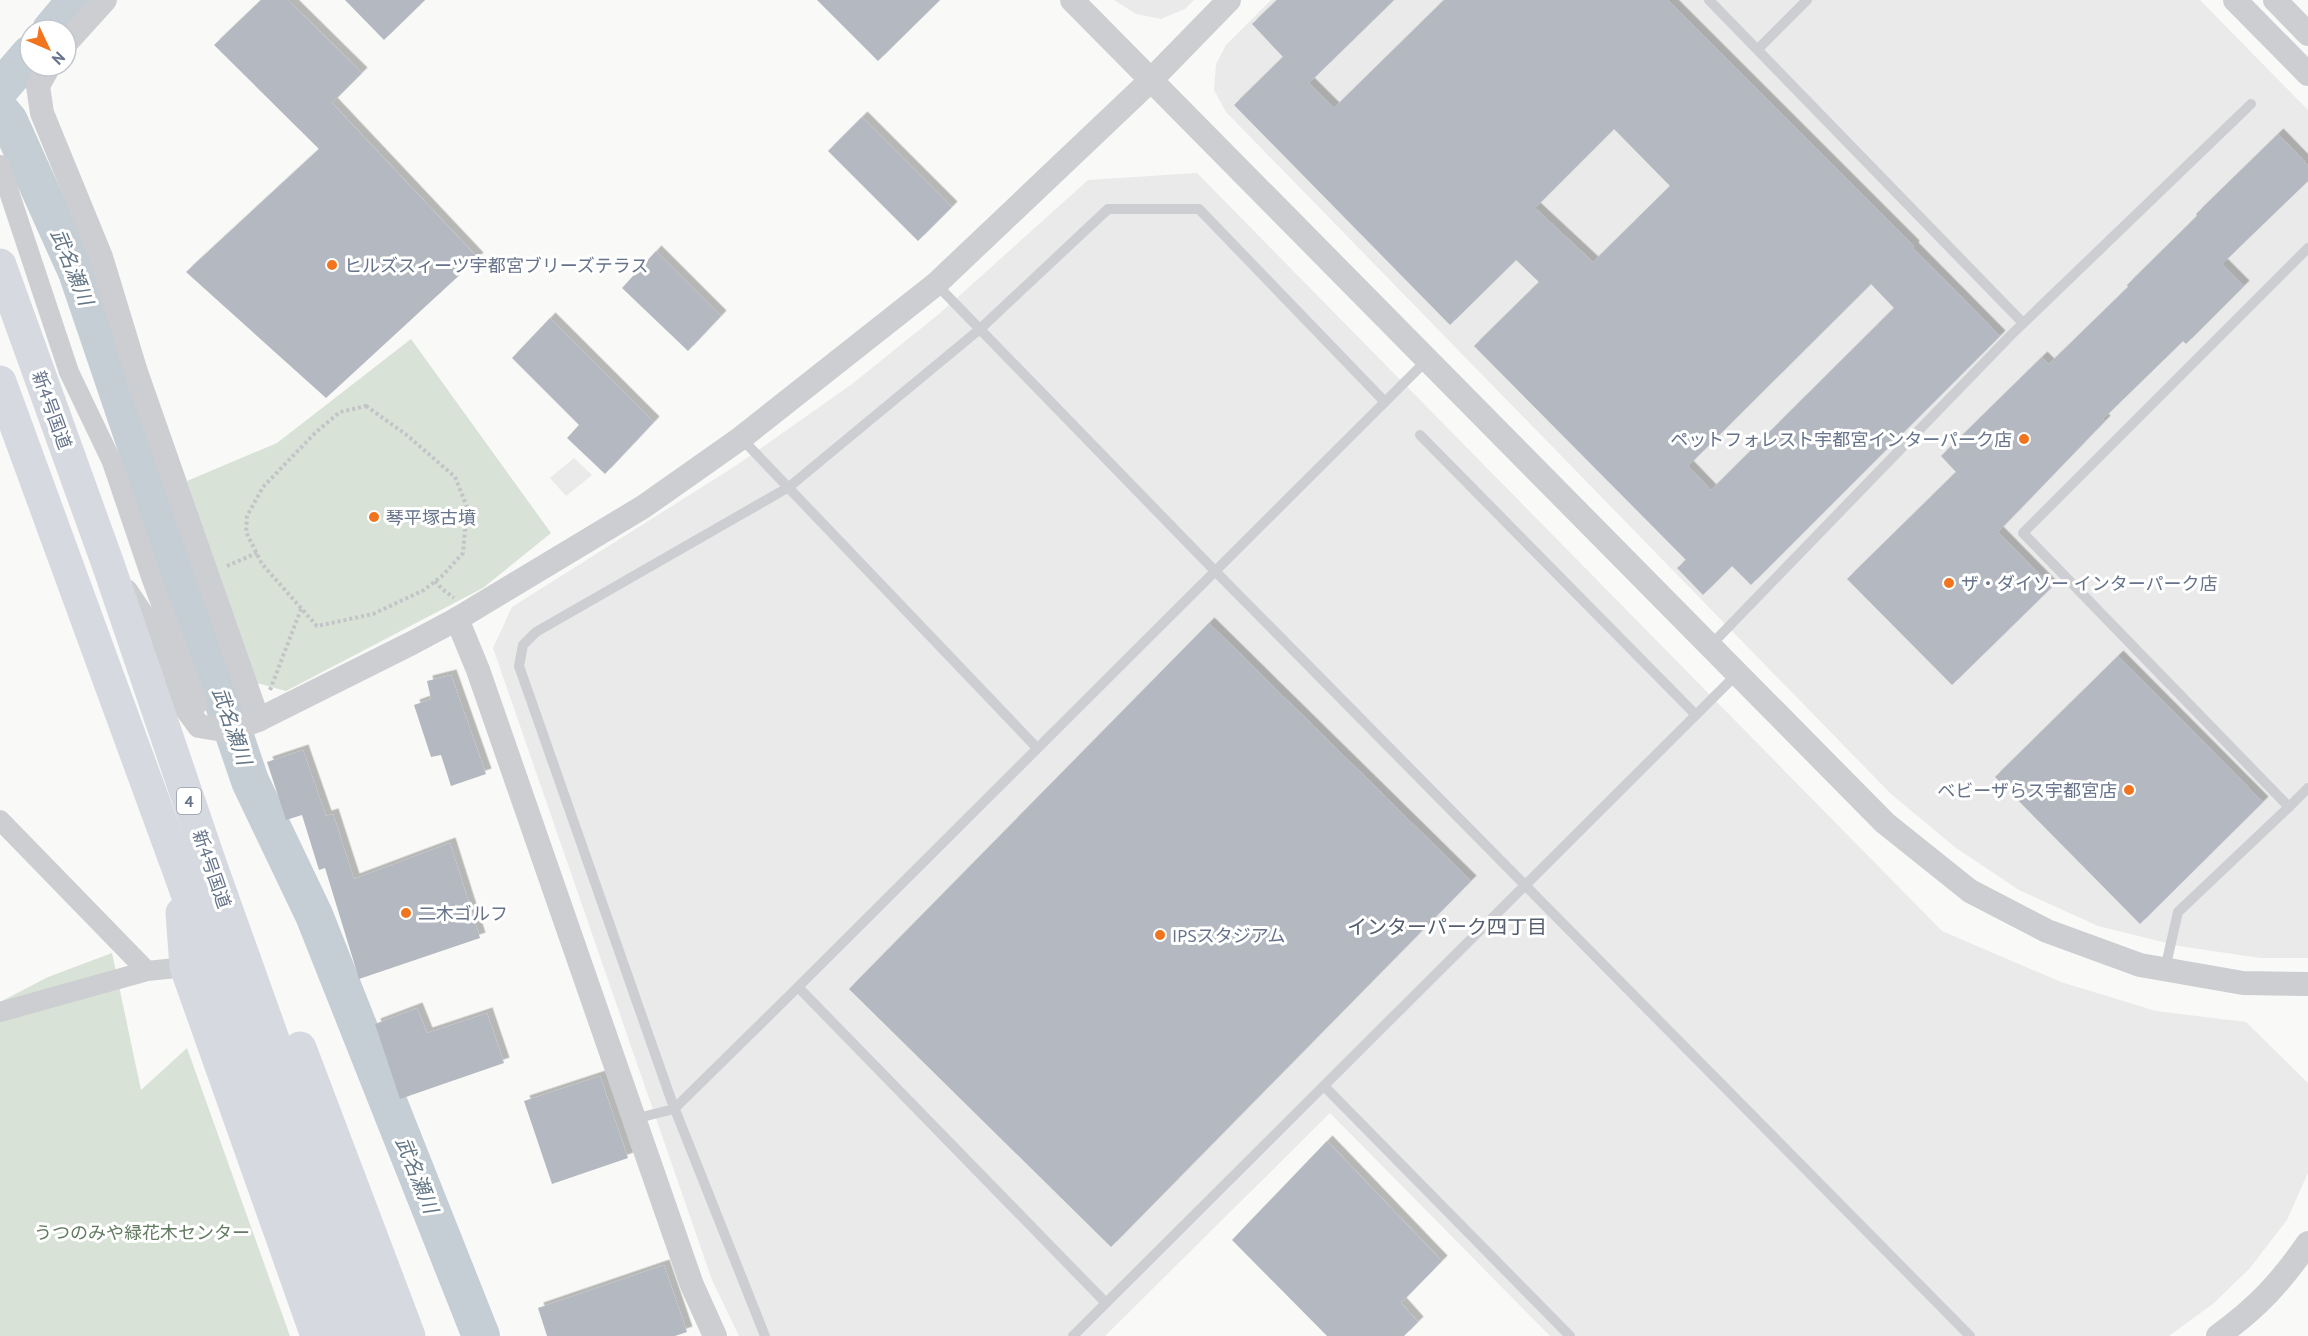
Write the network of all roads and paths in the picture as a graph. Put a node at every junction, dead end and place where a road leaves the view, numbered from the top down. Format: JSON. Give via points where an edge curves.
{"nodes":[{"id":1,"x":105,"y":0,"type":"edge"},
{"id":2,"x":1072,"y":0,"type":"edge"},
{"id":3,"x":1229,"y":0,"type":"edge"},
{"id":4,"x":1709,"y":0,"type":"edge"},
{"id":5,"x":1807,"y":0,"type":"edge"},
{"id":6,"x":2235,"y":0,"type":"edge"},
{"id":7,"x":2275,"y":0,"type":"edge"},
{"id":8,"x":78,"y":30,"type":"edge"},
{"id":9,"x":2308,"y":34,"type":"edge"},
{"id":10,"x":1758,"y":49,"type":"junction"},
{"id":11,"x":2308,"y":74,"type":"edge"},
{"id":12,"x":42,"y":78,"type":"edge"},
{"id":13,"x":1151,"y":80,"type":"junction"},
{"id":14,"x":2251,"y":104,"type":"dead end"},
{"id":15,"x":0,"y":165,"type":"edge"},
{"id":16,"x":2308,"y":248,"type":"edge"},
{"id":17,"x":0,"y":264,"type":"edge"},
{"id":18,"x":936,"y":285,"type":"junction"},
{"id":19,"x":2023,"y":323,"type":"junction"},
{"id":20,"x":980,"y":330,"type":"junction"},
{"id":21,"x":1427,"y":360,"type":"junction"},
{"id":22,"x":0,"y":382,"type":"edge"},
{"id":23,"x":1384,"y":402,"type":"junction"},
{"id":24,"x":1420,"y":435,"type":"dead end"},
{"id":25,"x":741,"y":438,"type":"junction"},
{"id":26,"x":789,"y":487,"type":"junction"},
{"id":27,"x":257,"y":553,"type":"junction"},
{"id":28,"x":109,"y":567,"type":"junction"},
{"id":29,"x":1215,"y":571,"type":"junction"},
{"id":30,"x":207,"y":574,"type":"junction"},
{"id":31,"x":301,"y":609,"type":"junction"},
{"id":32,"x":457,"y":619,"type":"junction"},
{"id":33,"x":1710,"y":646,"type":"junction"},
{"id":34,"x":1738,"y":674,"type":"junction"},
{"id":35,"x":198,"y":704,"type":"dead end"},
{"id":36,"x":1696,"y":715,"type":"junction"},
{"id":37,"x":258,"y":720,"type":"junction"},
{"id":38,"x":1037,"y":748,"type":"junction"},
{"id":39,"x":2308,"y":788,"type":"edge"},
{"id":40,"x":2289,"y":807,"type":"junction"},
{"id":41,"x":0,"y":820,"type":"edge"},
{"id":42,"x":194,"y":867,"type":"junction"},
{"id":43,"x":1525,"y":885,"type":"junction"},
{"id":44,"x":186,"y":968,"type":"junction"},
{"id":45,"x":2165,"y":970,"type":"junction"},
{"id":46,"x":147,"y":971,"type":"junction"},
{"id":47,"x":2308,"y":984,"type":"edge"},
{"id":48,"x":798,"y":987,"type":"junction"},
{"id":49,"x":0,"y":1012,"type":"edge"},
{"id":50,"x":1324,"y":1086,"type":"junction"},
{"id":51,"x":674,"y":1109,"type":"junction"},
{"id":52,"x":634,"y":1119,"type":"junction"},
{"id":53,"x":2308,"y":1244,"type":"edge"},
{"id":54,"x":1106,"y":1303,"type":"junction"},
{"id":55,"x":317,"y":1336,"type":"edge"},
{"id":56,"x":345,"y":1336,"type":"edge"},
{"id":57,"x":380,"y":1336,"type":"edge"},
{"id":58,"x":410,"y":1336,"type":"edge"},
{"id":59,"x":715,"y":1336,"type":"edge"},
{"id":60,"x":765,"y":1336,"type":"edge"},
{"id":61,"x":1073,"y":1336,"type":"edge"},
{"id":62,"x":1570,"y":1336,"type":"edge"},
{"id":63,"x":1970,"y":1336,"type":"edge"},
{"id":64,"x":2218,"y":1336,"type":"edge"}],
"edges":[{"from":1,"to":8,"type":"street"},
{"from":2,"to":13,"type":"street"},
{"from":3,"to":13,"type":"street"},
{"from":4,"to":10,"type":"lane"},
{"from":5,"to":10,"type":"lane"},
{"from":6,"to":11,"type":"street"},
{"from":7,"to":9,"type":"street"},
{"from":10,"to":19,"type":"lane"},
{"from":12,"to":30,"type":"street","via":[[38,86],[42,113],[101,257],[136,372]]},
{"from":13,"to":18,"type":"street"},
{"from":13,"to":21,"type":"street"},
{"from":14,"to":19,"type":"lane"},
{"from":15,"to":35,"type":"street","via":[[69,372],[112,462]]},
{"from":16,"to":40,"type":"lane","via":[[2023,533]]},
{"from":17,"to":28,"type":"highway","name":"新4号国道","number":"4"},
{"from":18,"to":20,"type":"lane"},
{"from":18,"to":25,"type":"street"},
{"from":19,"to":33,"type":"lane"},
{"from":20,"to":23,"type":"lane","via":[[1108,209],[1199,209]]},
{"from":20,"to":26,"type":"lane"},
{"from":20,"to":29,"type":"lane"},
{"from":21,"to":23,"type":"lane"},
{"from":21,"to":33,"type":"street"},
{"from":22,"to":42,"type":"highway","name":"新4号国道","number":"4"},
{"from":23,"to":29,"type":"lane"},
{"from":24,"to":36,"type":"lane"},
{"from":25,"to":26,"type":"lane"},
{"from":25,"to":32,"type":"street","via":[[643,507]]},
{"from":26,"to":38,"type":"lane"},
{"from":26,"to":51,"type":"lane","via":[[536,632],[523,645],[519,666]]},
{"from":27,"to":30,"type":"path"},
{"from":27,"to":31,"type":"path"},
{"from":27,"to":31,"type":"path","via":[[246,532],[247,516],[263,487],[340,412],[366,406],[455,477],[467,507],[463,553],[443,575],[424,590],[373,614],[317,626]]},
{"from":28,"to":37,"type":"street","via":[[147,622],[174,692],[199,726],[229,730]]},
{"from":28,"to":42,"type":"highway","name":"新4号国道","number":"4"},
{"from":29,"to":38,"type":"lane"},
{"from":29,"to":43,"type":"lane"},
{"from":30,"to":37,"type":"street"},
{"from":31,"to":37,"type":"path"},
{"from":32,"to":37,"type":"street"},
{"from":32,"to":52,"type":"street"},
{"from":33,"to":34,"type":"street"},
{"from":34,"to":36,"type":"lane"},
{"from":34,"to":45,"type":"street","via":[[1885,823],[1970,891],[2047,931],[2140,965]]},
{"from":36,"to":43,"type":"lane"},
{"from":38,"to":48,"type":"lane"},
{"from":39,"to":40,"type":"lane"},
{"from":40,"to":45,"type":"lane","via":[[2178,912]]},
{"from":41,"to":46,"type":"street"},
{"from":42,"to":44,"type":"highway"},
{"from":42,"to":56,"type":"highway","name":"新4号国道","number":"4"},
{"from":42,"to":57,"type":"highway","name":"新4号国道","number":"4"},
{"from":42,"to":58,"type":"highway","via":[[290,1023]]},
{"from":43,"to":50,"type":"lane"},
{"from":43,"to":63,"type":"lane"},
{"from":44,"to":46,"type":"street"},
{"from":44,"to":55,"type":"highway"},
{"from":45,"to":47,"type":"street","via":[[2243,983]]},
{"from":46,"to":49,"type":"street"},
{"from":48,"to":51,"type":"lane"},
{"from":48,"to":54,"type":"lane"},
{"from":50,"to":54,"type":"lane"},
{"from":50,"to":62,"type":"lane"},
{"from":51,"to":52,"type":"lane"},
{"from":51,"to":60,"type":"lane"},
{"from":52,"to":59,"type":"street","via":[[692,1285]]},
{"from":53,"to":64,"type":"street","via":[[2283,1279],[2247,1315]]},
{"from":54,"to":61,"type":"lane"}]}
